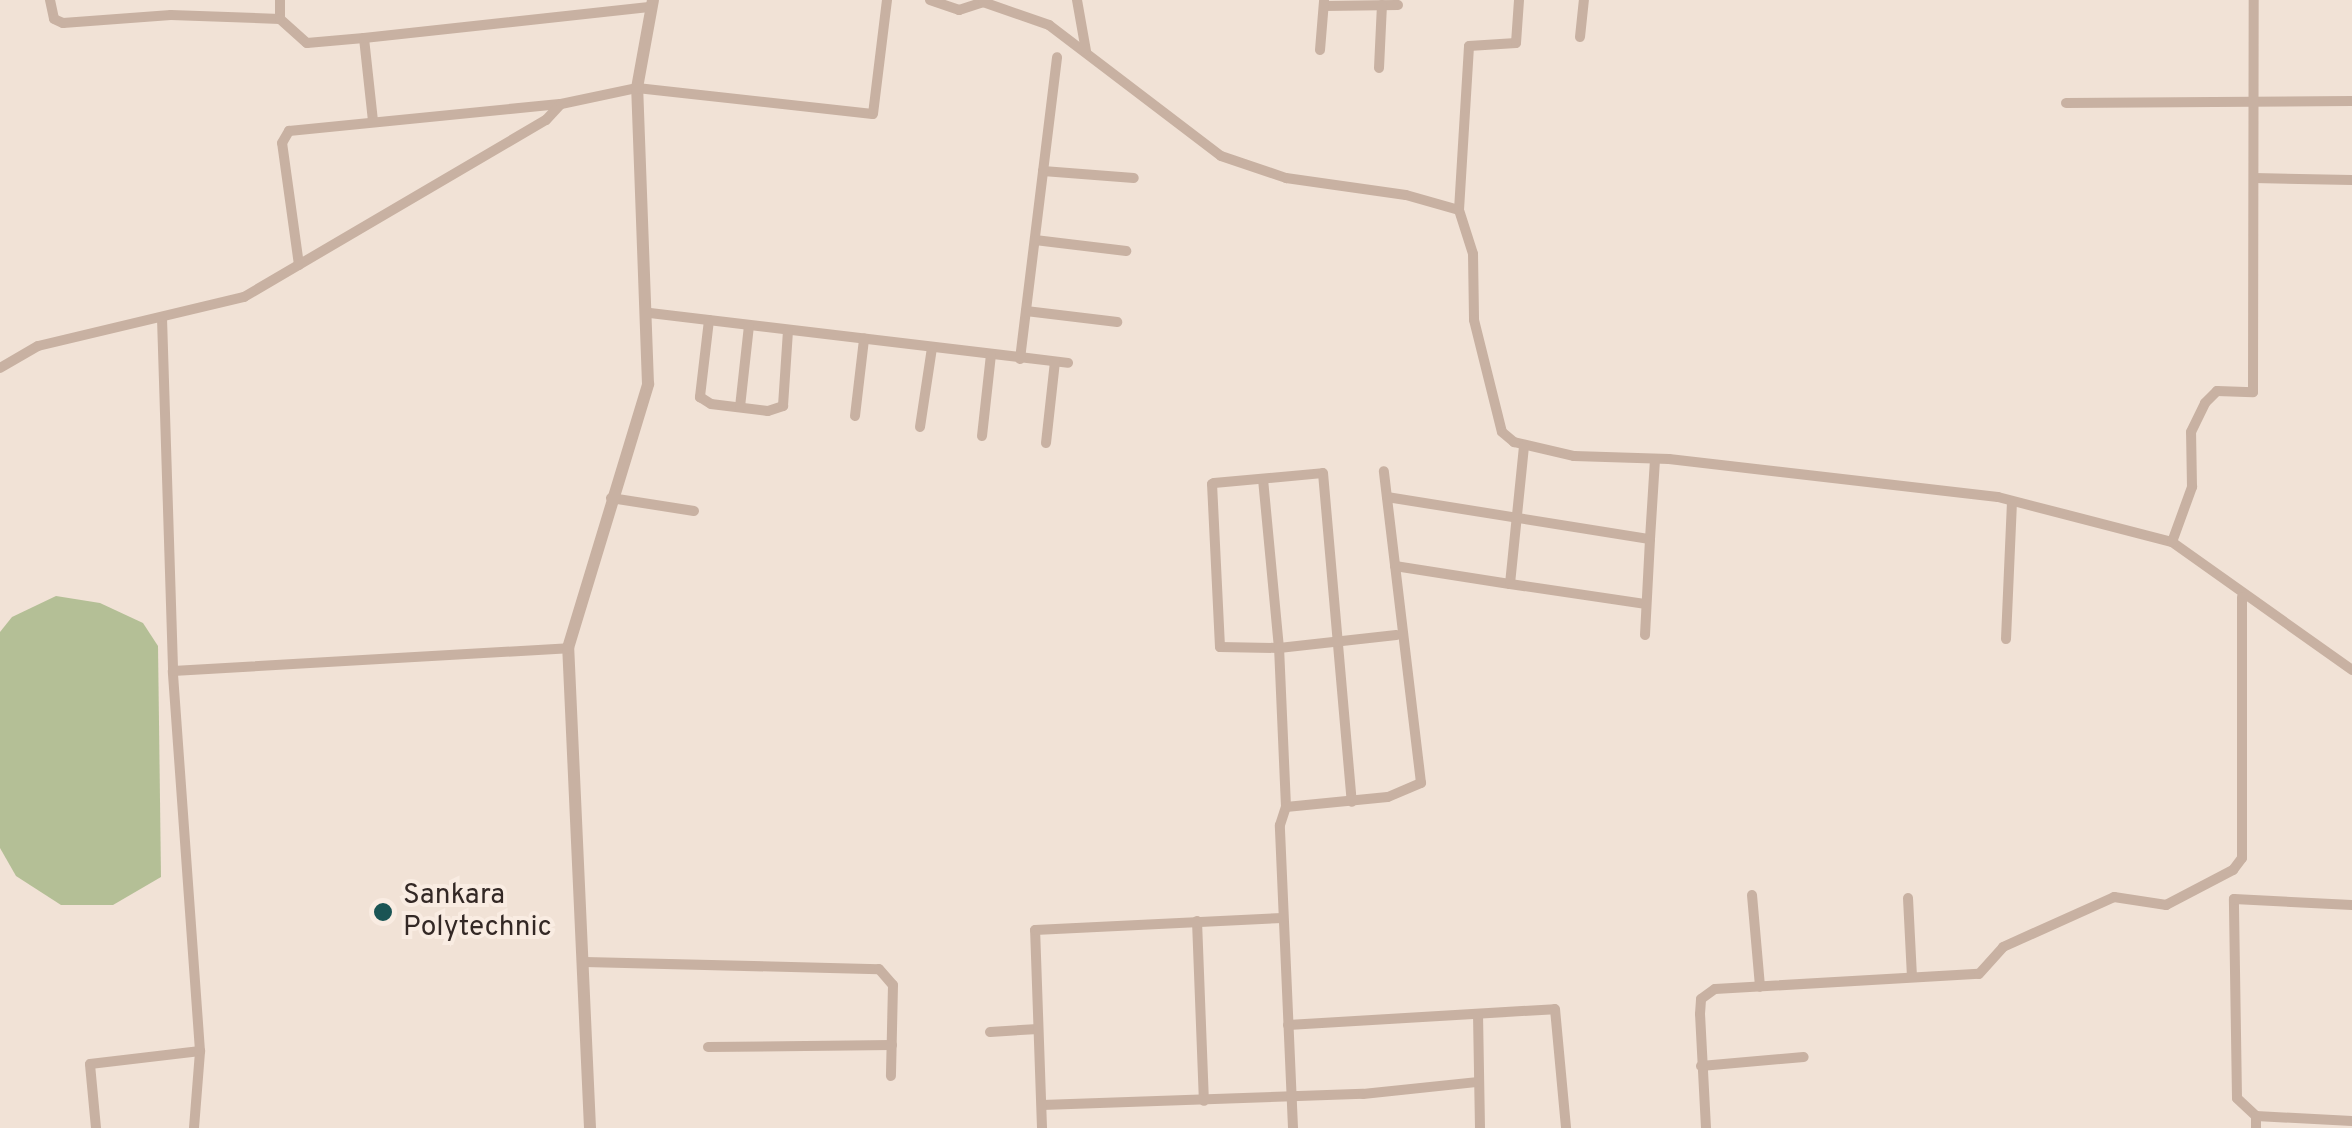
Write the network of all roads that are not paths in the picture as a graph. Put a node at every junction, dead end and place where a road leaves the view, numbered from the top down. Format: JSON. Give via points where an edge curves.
{"nodes":[{"id":1,"x":50,"y":0,"type":"edge"},
{"id":2,"x":280,"y":0,"type":"edge"},
{"id":3,"x":887,"y":0,"type":"edge"},
{"id":4,"x":930,"y":0,"type":"edge"},
{"id":5,"x":1077,"y":0,"type":"edge"},
{"id":6,"x":1519,"y":0,"type":"edge"},
{"id":7,"x":1584,"y":0,"type":"edge"},
{"id":8,"x":2254,"y":0,"type":"edge"},
{"id":9,"x":652,"y":3,"type":"edge"},
{"id":10,"x":1324,"y":3,"type":"edge"},
{"id":11,"x":1398,"y":5,"type":"dead end"},
{"id":12,"x":1382,"y":6,"type":"junction"},
{"id":13,"x":280,"y":19,"type":"junction"},
{"id":14,"x":1580,"y":37,"type":"dead end"},
{"id":15,"x":364,"y":38,"type":"junction"},
{"id":16,"x":1320,"y":50,"type":"dead end"},
{"id":17,"x":1086,"y":51,"type":"junction"},
{"id":18,"x":1057,"y":56,"type":"dead end"},
{"id":19,"x":1379,"y":68,"type":"dead end"},
{"id":20,"x":637,"y":88,"type":"junction"},
{"id":21,"x":2255,"y":101,"type":"junction"},
{"id":22,"x":2352,"y":101,"type":"edge"},
{"id":23,"x":2066,"y":103,"type":"dead end"},
{"id":24,"x":560,"y":104,"type":"junction"},
{"id":25,"x":373,"y":121,"type":"junction"},
{"id":26,"x":1043,"y":171,"type":"junction"},
{"id":27,"x":1134,"y":178,"type":"dead end"},
{"id":28,"x":2254,"y":178,"type":"junction"},
{"id":29,"x":2352,"y":180,"type":"edge"},
{"id":30,"x":1459,"y":210,"type":"junction"},
{"id":31,"x":1035,"y":240,"type":"junction"},
{"id":32,"x":1126,"y":251,"type":"dead end"},
{"id":33,"x":299,"y":265,"type":"junction"},
{"id":34,"x":1026,"y":311,"type":"junction"},
{"id":35,"x":650,"y":313,"type":"junction"},
{"id":36,"x":162,"y":318,"type":"junction"},
{"id":37,"x":709,"y":320,"type":"junction"},
{"id":38,"x":1117,"y":322,"type":"dead end"},
{"id":39,"x":749,"y":326,"type":"junction"},
{"id":40,"x":788,"y":331,"type":"junction"},
{"id":41,"x":864,"y":339,"type":"junction"},
{"id":42,"x":932,"y":348,"type":"junction"},
{"id":43,"x":991,"y":355,"type":"junction"},
{"id":44,"x":1020,"y":358,"type":"junction"},
{"id":45,"x":1055,"y":362,"type":"junction"},
{"id":46,"x":1068,"y":363,"type":"dead end"},
{"id":47,"x":0,"y":368,"type":"edge"},
{"id":48,"x":740,"y":407,"type":"junction"},
{"id":49,"x":855,"y":416,"type":"dead end"},
{"id":50,"x":920,"y":426,"type":"dead end"},
{"id":51,"x":982,"y":436,"type":"dead end"},
{"id":52,"x":1046,"y":442,"type":"dead end"},
{"id":53,"x":1524,"y":447,"type":"junction"},
{"id":54,"x":1655,"y":459,"type":"junction"},
{"id":55,"x":1384,"y":470,"type":"dead end"},
{"id":56,"x":1263,"y":478,"type":"junction"},
{"id":57,"x":1387,"y":497,"type":"junction"},
{"id":58,"x":610,"y":498,"type":"junction"},
{"id":59,"x":2012,"y":503,"type":"junction"},
{"id":60,"x":694,"y":512,"type":"dead end"},
{"id":61,"x":1515,"y":516,"type":"junction"},
{"id":62,"x":1650,"y":539,"type":"junction"},
{"id":63,"x":2172,"y":542,"type":"junction"},
{"id":64,"x":1395,"y":566,"type":"junction"},
{"id":65,"x":1510,"y":584,"type":"junction"},
{"id":66,"x":2242,"y":597,"type":"junction"},
{"id":67,"x":1645,"y":604,"type":"junction"},
{"id":68,"x":1646,"y":635,"type":"dead end"},
{"id":69,"x":1396,"y":636,"type":"dead end"},
{"id":70,"x":2006,"y":639,"type":"dead end"},
{"id":71,"x":1339,"y":642,"type":"junction"},
{"id":72,"x":568,"y":648,"type":"junction"},
{"id":73,"x":1278,"y":648,"type":"junction"},
{"id":74,"x":2352,"y":670,"type":"edge"},
{"id":75,"x":173,"y":672,"type":"junction"},
{"id":76,"x":1352,"y":802,"type":"junction"},
{"id":77,"x":1286,"y":807,"type":"junction"},
{"id":78,"x":1752,"y":895,"type":"dead end"},
{"id":79,"x":1908,"y":898,"type":"dead end"},
{"id":80,"x":2352,"y":905,"type":"edge"},
{"id":81,"x":1284,"y":918,"type":"junction"},
{"id":82,"x":1196,"y":921,"type":"junction"},
{"id":83,"x":585,"y":962,"type":"junction"},
{"id":84,"x":1912,"y":977,"type":"junction"},
{"id":85,"x":1760,"y":987,"type":"junction"},
{"id":86,"x":1478,"y":1014,"type":"junction"},
{"id":87,"x":1288,"y":1026,"type":"junction"},
{"id":88,"x":1038,"y":1029,"type":"junction"},
{"id":89,"x":990,"y":1032,"type":"dead end"},
{"id":90,"x":892,"y":1045,"type":"junction"},
{"id":91,"x":708,"y":1047,"type":"dead end"},
{"id":92,"x":200,"y":1051,"type":"junction"},
{"id":93,"x":1804,"y":1057,"type":"dead end"},
{"id":94,"x":1702,"y":1066,"type":"junction"},
{"id":95,"x":891,"y":1076,"type":"dead end"},
{"id":96,"x":1478,"y":1082,"type":"junction"},
{"id":97,"x":1292,"y":1096,"type":"junction"},
{"id":98,"x":1204,"y":1101,"type":"junction"},
{"id":99,"x":1042,"y":1105,"type":"junction"},
{"id":100,"x":2352,"y":1121,"type":"edge"},
{"id":101,"x":2256,"y":1122,"type":"edge"},
{"id":102,"x":96,"y":1128,"type":"edge"},
{"id":103,"x":194,"y":1128,"type":"edge"},
{"id":104,"x":590,"y":1128,"type":"edge"},
{"id":105,"x":1042,"y":1128,"type":"edge"},
{"id":106,"x":1294,"y":1128,"type":"edge"},
{"id":107,"x":1480,"y":1128,"type":"edge"},
{"id":108,"x":1566,"y":1128,"type":"edge"},
{"id":109,"x":1706,"y":1128,"type":"edge"}],
"edges":[{"from":1,"to":13,"type":"street","via":[[54,19],[63,24],[171,15]]},
{"from":2,"to":13,"type":"street"},
{"from":3,"to":20,"type":"street","via":[[873,114]]},
{"from":4,"to":17,"type":"street","via":[[959,10],[983,2],[1050,25]]},
{"from":5,"to":17,"type":"street"},
{"from":6,"to":30,"type":"street","via":[[1516,42],[1469,46]]},
{"from":7,"to":14,"type":"street"},
{"from":8,"to":21,"type":"street"},
{"from":9,"to":15,"type":"street"},
{"from":9,"to":20,"type":"street"},
{"from":10,"to":12,"type":"street"},
{"from":10,"to":16,"type":"street"},
{"from":11,"to":12,"type":"street"},
{"from":12,"to":19,"type":"street"},
{"from":13,"to":15,"type":"street","via":[[306,43]]},
{"from":15,"to":25,"type":"street"},
{"from":17,"to":30,"type":"street","via":[[1142,102],[1221,156],[1286,178],[1406,195]]},
{"from":18,"to":26,"type":"street"},
{"from":20,"to":24,"type":"street"},
{"from":20,"to":35,"type":"street"},
{"from":21,"to":22,"type":"street"},
{"from":21,"to":23,"type":"street"},
{"from":21,"to":28,"type":"street"},
{"from":24,"to":25,"type":"street"},
{"from":24,"to":33,"type":"street","via":[[546,120]]},
{"from":25,"to":33,"type":"street","via":[[289,132],[282,143]]},
{"from":26,"to":27,"type":"street"},
{"from":26,"to":31,"type":"street"},
{"from":28,"to":29,"type":"street"},
{"from":28,"to":63,"type":"street","via":[[2252,392],[2217,391],[2206,402],[2191,432],[2192,487]]},
{"from":30,"to":53,"type":"street","via":[[1473,254],[1474,320],[1502,432]]},
{"from":31,"to":32,"type":"street"},
{"from":31,"to":34,"type":"street"},
{"from":33,"to":36,"type":"street","via":[[244,298]]},
{"from":34,"to":38,"type":"street"},
{"from":34,"to":44,"type":"street"},
{"from":35,"to":37,"type":"street"},
{"from":35,"to":58,"type":"street","via":[[648,384]]},
{"from":36,"to":47,"type":"street","via":[[38,346]]},
{"from":36,"to":75,"type":"street"},
{"from":37,"to":39,"type":"street"},
{"from":37,"to":48,"type":"street","via":[[700,396]]},
{"from":39,"to":40,"type":"street"},
{"from":39,"to":48,"type":"street"},
{"from":40,"to":41,"type":"street"},
{"from":40,"to":48,"type":"street","via":[[783,406]]},
{"from":41,"to":42,"type":"street"},
{"from":41,"to":49,"type":"street"},
{"from":42,"to":43,"type":"street"},
{"from":42,"to":50,"type":"street"},
{"from":43,"to":44,"type":"street"},
{"from":43,"to":51,"type":"street"},
{"from":44,"to":45,"type":"street"},
{"from":45,"to":46,"type":"street"},
{"from":45,"to":52,"type":"street"},
{"from":53,"to":54,"type":"street"},
{"from":53,"to":61,"type":"street"},
{"from":54,"to":59,"type":"street"},
{"from":54,"to":62,"type":"street"},
{"from":55,"to":57,"type":"street"},
{"from":56,"to":71,"type":"street","via":[[1323,473]]},
{"from":56,"to":73,"type":"street"},
{"from":56,"to":73,"type":"street","via":[[1211,486],[1220,646]]},
{"from":57,"to":61,"type":"street"},
{"from":57,"to":64,"type":"street"},
{"from":58,"to":60,"type":"street"},
{"from":58,"to":72,"type":"street"},
{"from":59,"to":63,"type":"street"},
{"from":59,"to":70,"type":"street"},
{"from":61,"to":62,"type":"street"},
{"from":61,"to":65,"type":"street"},
{"from":62,"to":67,"type":"street"},
{"from":63,"to":66,"type":"street"},
{"from":64,"to":65,"type":"street"},
{"from":64,"to":76,"type":"street","via":[[1420,783],[1411,792]]},
{"from":65,"to":67,"type":"street"},
{"from":66,"to":74,"type":"street"},
{"from":66,"to":84,"type":"street","via":[[2242,858],[2233,870],[2166,905],[2114,896],[2002,947],[1979,974]]},
{"from":67,"to":68,"type":"street"},
{"from":69,"to":71,"type":"street"},
{"from":71,"to":73,"type":"street"},
{"from":71,"to":76,"type":"street"},
{"from":72,"to":75,"type":"street"},
{"from":72,"to":83,"type":"street"},
{"from":73,"to":77,"type":"street"},
{"from":75,"to":92,"type":"street"},
{"from":76,"to":77,"type":"street"},
{"from":77,"to":81,"type":"street","via":[[1280,825]]},
{"from":78,"to":85,"type":"street"},
{"from":79,"to":84,"type":"street"},
{"from":80,"to":101,"type":"street","via":[[2234,899],[2236,1098]]},
{"from":81,"to":82,"type":"street"},
{"from":81,"to":87,"type":"street"},
{"from":82,"to":88,"type":"street","via":[[1036,930]]},
{"from":82,"to":98,"type":"street"},
{"from":83,"to":90,"type":"street","via":[[878,969],[892,985]]},
{"from":83,"to":104,"type":"street"},
{"from":84,"to":85,"type":"street"},
{"from":85,"to":94,"type":"street","via":[[1715,989],[1701,999]]},
{"from":86,"to":87,"type":"street"},
{"from":86,"to":96,"type":"street"},
{"from":86,"to":108,"type":"street","via":[[1555,1009]]},
{"from":87,"to":97,"type":"street"},
{"from":88,"to":89,"type":"street"},
{"from":88,"to":99,"type":"street"},
{"from":90,"to":91,"type":"street"},
{"from":90,"to":95,"type":"street"},
{"from":92,"to":102,"type":"street","via":[[90,1064]]},
{"from":92,"to":103,"type":"street"},
{"from":93,"to":94,"type":"street"},
{"from":94,"to":109,"type":"street"},
{"from":96,"to":97,"type":"street"},
{"from":96,"to":107,"type":"street"},
{"from":97,"to":98,"type":"street"},
{"from":97,"to":106,"type":"street"},
{"from":98,"to":99,"type":"street"},
{"from":99,"to":105,"type":"street"},
{"from":100,"to":101,"type":"street"}]}
